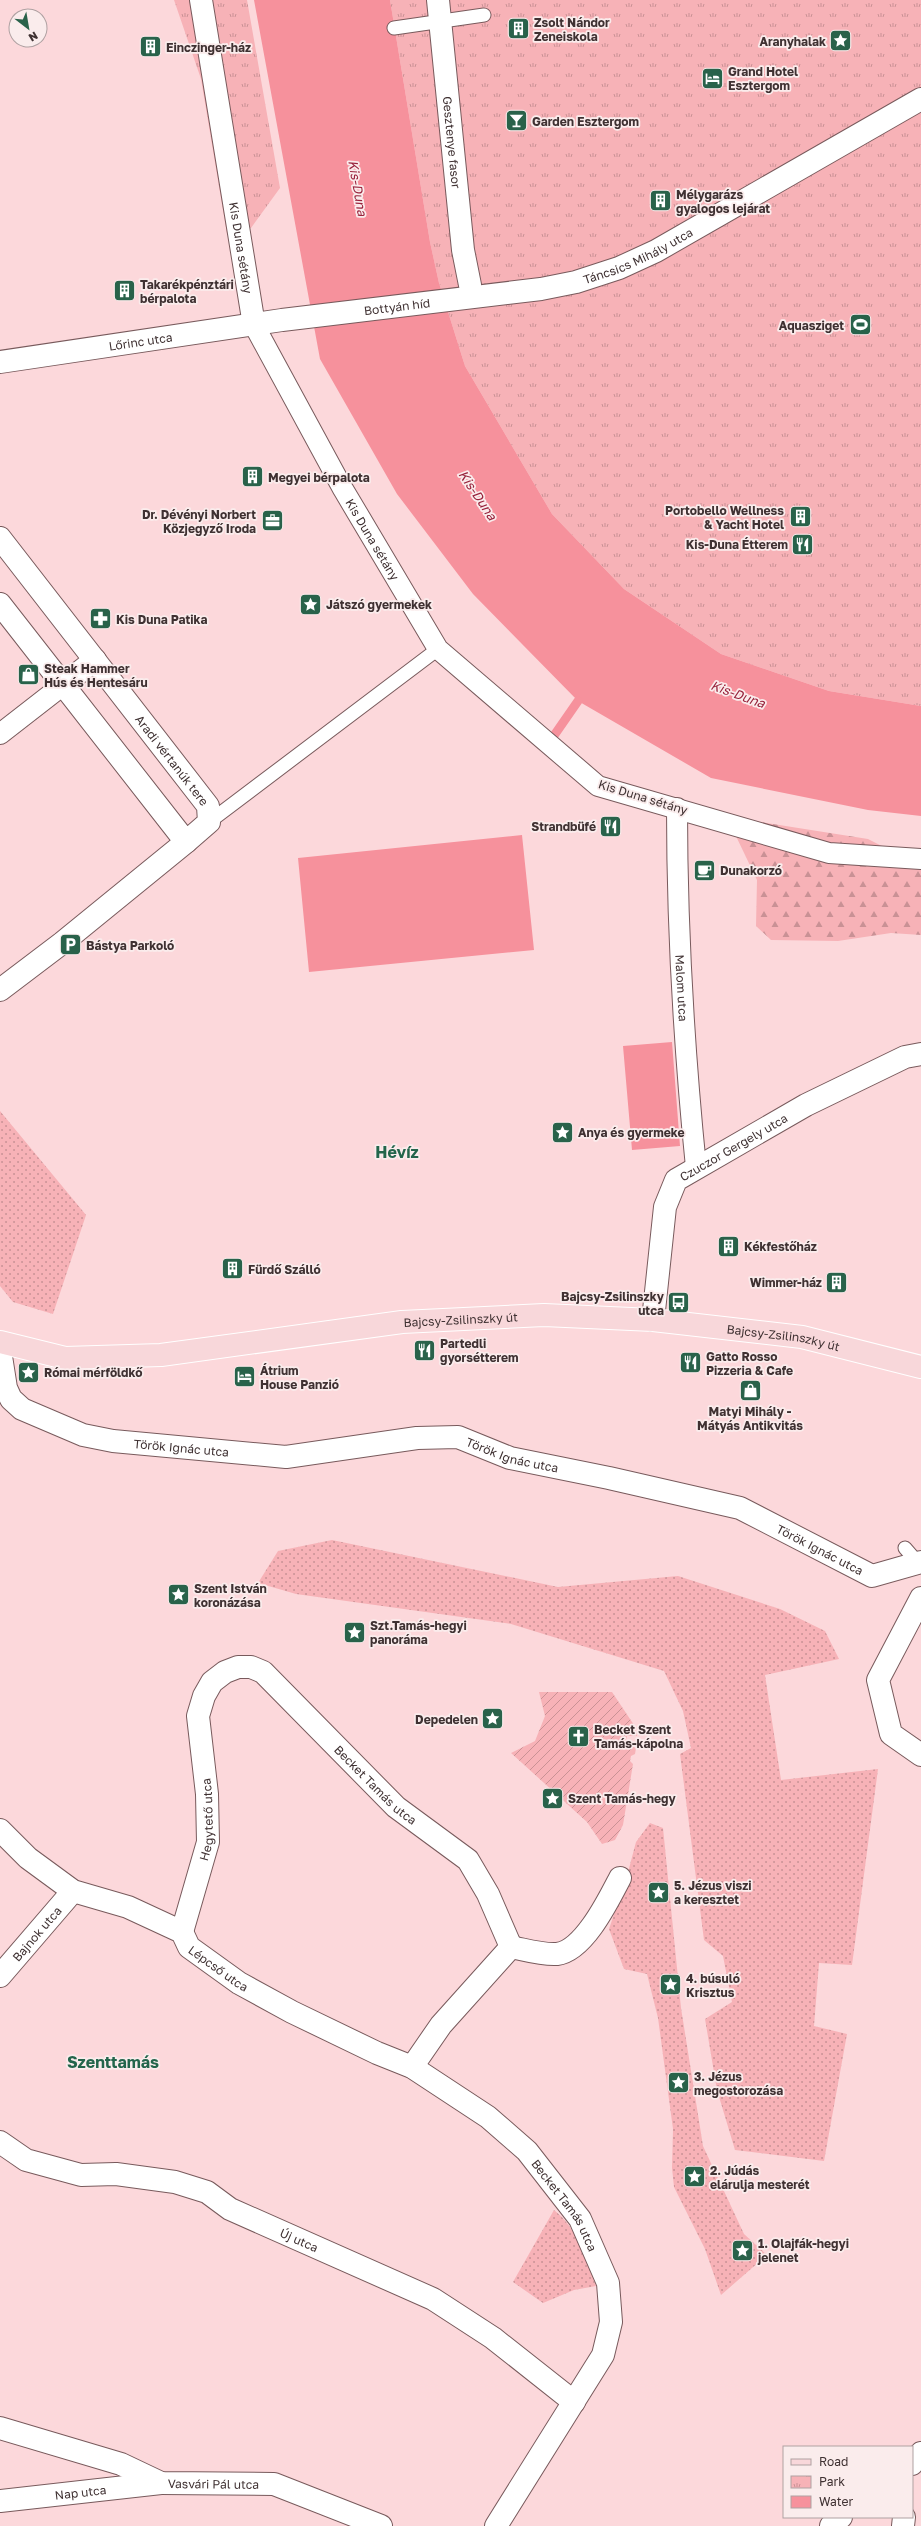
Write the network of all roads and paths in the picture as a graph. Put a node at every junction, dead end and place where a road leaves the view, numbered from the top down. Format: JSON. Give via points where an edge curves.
{"nodes":[{"id":1,"x":201,"y":0,"type":"edge"},
{"id":2,"x":439,"y":11,"type":"edge"},
{"id":3,"x":484,"y":15,"type":"dead end"},
{"id":4,"x":394,"y":28,"type":"dead end"},
{"id":5,"x":921,"y":99,"type":"edge"},
{"id":6,"x":470,"y":285,"type":"dead end"},
{"id":7,"x":513,"y":293,"type":"joint"},
{"id":8,"x":282,"y":320,"type":"joint"},
{"id":9,"x":254,"y":325,"type":"junction"},
{"id":10,"x":0,"y":362,"type":"edge"},
{"id":11,"x":0,"y":538,"type":"edge"},
{"id":12,"x":0,"y":604,"type":"edge"},
{"id":13,"x":438,"y":649,"type":"junction"},
{"id":14,"x":95,"y":660,"type":"junction"},
{"id":15,"x":63,"y":685,"type":"junction"},
{"id":16,"x":0,"y":734,"type":"edge"},
{"id":17,"x":677,"y":808,"type":"junction"},
{"id":18,"x":209,"y":822,"type":"junction"},
{"id":19,"x":186,"y":842,"type":"junction"},
{"id":20,"x":921,"y":859,"type":"edge"},
{"id":21,"x":0,"y":990,"type":"edge"},
{"id":22,"x":921,"y":1054,"type":"edge"},
{"id":23,"x":696,"y":1167,"type":"junction"},
{"id":24,"x":653,"y":1320,"type":"junction"},
{"id":25,"x":0,"y":1342,"type":"edge"},
{"id":26,"x":0,"y":1350,"type":"edge"},
{"id":27,"x":921,"y":1367,"type":"edge"},
{"id":28,"x":915,"y":1558,"type":"edge"},
{"id":29,"x":921,"y":1598,"type":"edge"},
{"id":30,"x":212,"y":1682,"type":"joint"},
{"id":31,"x":921,"y":1755,"type":"edge"},
{"id":32,"x":0,"y":1830,"type":"edge"},
{"id":33,"x":620,"y":1878,"type":"dead end"},
{"id":34,"x":73,"y":1891,"type":"junction"},
{"id":35,"x":182,"y":1932,"type":"junction"},
{"id":36,"x":511,"y":1947,"type":"junction"},
{"id":37,"x":0,"y":1976,"type":"edge"},
{"id":38,"x":412,"y":2067,"type":"junction"},
{"id":39,"x":0,"y":2142,"type":"edge"},
{"id":40,"x":574,"y":2402,"type":"junction"},
{"id":41,"x":0,"y":2428,"type":"edge"},
{"id":42,"x":921,"y":2453,"type":"edge"},
{"id":43,"x":913,"y":2463,"type":"edge"},
{"id":44,"x":161,"y":2483,"type":"junction"},
{"id":45,"x":0,"y":2501,"type":"edge"},
{"id":46,"x":840,"y":2518,"type":"edge"},
{"id":47,"x":381,"y":2526,"type":"edge"},
{"id":48,"x":496,"y":2526,"type":"edge"},
{"id":49,"x":831,"y":2526,"type":"edge"}],
"edges":[{"from":1,"to":9,"type":"street","name":"Kis Duna sétány"},
{"from":2,"to":3,"type":"lane"},
{"from":2,"to":4,"type":"lane"},
{"from":2,"to":6,"type":"street","name":"Gesztenye fasor","via":[[463,250]]},
{"from":5,"to":7,"type":"street","name":"Táncsics Mihály utca","via":[[656,251],[618,268],[576,282]]},
{"from":7,"to":8,"type":"street","name":"Bottyán híd"},
{"from":8,"to":9,"type":"street","name":"Lőrinc utca"},
{"from":9,"to":10,"type":"street","name":"Lőrinc utca"},
{"from":9,"to":13,"type":"street","name":"Kis Duna sétány","via":[[343,489]]},
{"from":11,"to":14,"type":"street","name":"Aradi vértanúk tere"},
{"from":12,"to":15,"type":"street"},
{"from":13,"to":17,"type":"street","name":"Kis Duna sétány","via":[[598,786]]},
{"from":13,"to":18,"type":"lane"},
{"from":14,"to":15,"type":"street"},
{"from":14,"to":18,"type":"street","name":"Aradi vértanúk tere","via":[[208,806]]},
{"from":15,"to":16,"type":"street"},
{"from":15,"to":19,"type":"street"},
{"from":17,"to":20,"type":"street","name":"Kis Duna sétány","via":[[830,852]]},
{"from":17,"to":23,"type":"street","name":"Malom utca","via":[[677,863],[687,1074]]},
{"from":18,"to":19,"type":"street","name":"Aradi vértanúk tere"},
{"from":19,"to":21,"type":"street","name":"Aradi vértanúk tere"},
{"from":22,"to":23,"type":"street","name":"Czuczor Gergely utca","via":[[905,1057],[806,1105]]},
{"from":23,"to":24,"type":"street","name":"Czuczor Gergely utca","via":[[676,1180],[665,1207]]},
{"from":24,"to":25,"type":"main road","name":"Bajcsy-Zsilinszky út","via":[[544,1315],[470,1317],[402,1322],[161,1355],[81,1358],[65,1358]]},
{"from":24,"to":27,"type":"main road","name":"Bajcsy-Zsilinszky út","via":[[802,1337]]},
{"from":26,"to":28,"type":"street","name":"Török Ignác utca","via":[[6,1388],[11,1399],[22,1409],[83,1435],[113,1441],[286,1458],[417,1438],[458,1437],[510,1458],[740,1508],[872,1576]]},
{"from":29,"to":31,"type":"street","via":[[878,1680],[891,1734]]},
{"from":30,"to":35,"type":"street","name":"Hegytető utca","via":[[204,1696],[198,1716],[207,1794],[208,1842]]},
{"from":30,"to":36,"type":"street","name":"Becket Tamás utca","via":[[225,1672],[238,1667],[252,1667],[263,1672],[396,1806],[468,1860],[488,1894]]},
{"from":32,"to":34,"type":"street","name":"Lépcső utca","via":[[28,1858]]},
{"from":33,"to":36,"type":"street","via":[[594,1923],[573,1946],[559,1954],[544,1954]]},
{"from":34,"to":35,"type":"street","name":"Lépcső utca","via":[[128,1907]]},
{"from":34,"to":37,"type":"street","name":"Bajnok utca"},
{"from":35,"to":38,"type":"street","name":"Lépcső utca","via":[[189,1947],[239,1983],[299,2016]]},
{"from":36,"to":38,"type":"street","via":[[440,2025]]},
{"from":38,"to":40,"type":"street","name":"Becket Tamás utca","via":[[488,2117],[527,2151],[580,2218],[608,2283],[611,2322],[603,2355]]},
{"from":39,"to":40,"type":"street","name":"Új utca","via":[[26,2160],[81,2175],[116,2174],[175,2182],[207,2192],[230,2209],[433,2299],[493,2338]]},
{"from":40,"to":48,"type":"street","name":"Becket Tamás utca"},
{"from":41,"to":44,"type":"street","name":"Vasvári Pál utca","via":[[121,2464]]},
{"from":42,"to":43,"type":"street"},
{"from":44,"to":45,"type":"street","name":"Nap utca"},
{"from":44,"to":47,"type":"street","name":"Vasvári Pál utca","via":[[274,2484]]},
{"from":46,"to":49,"type":"street"}]}
